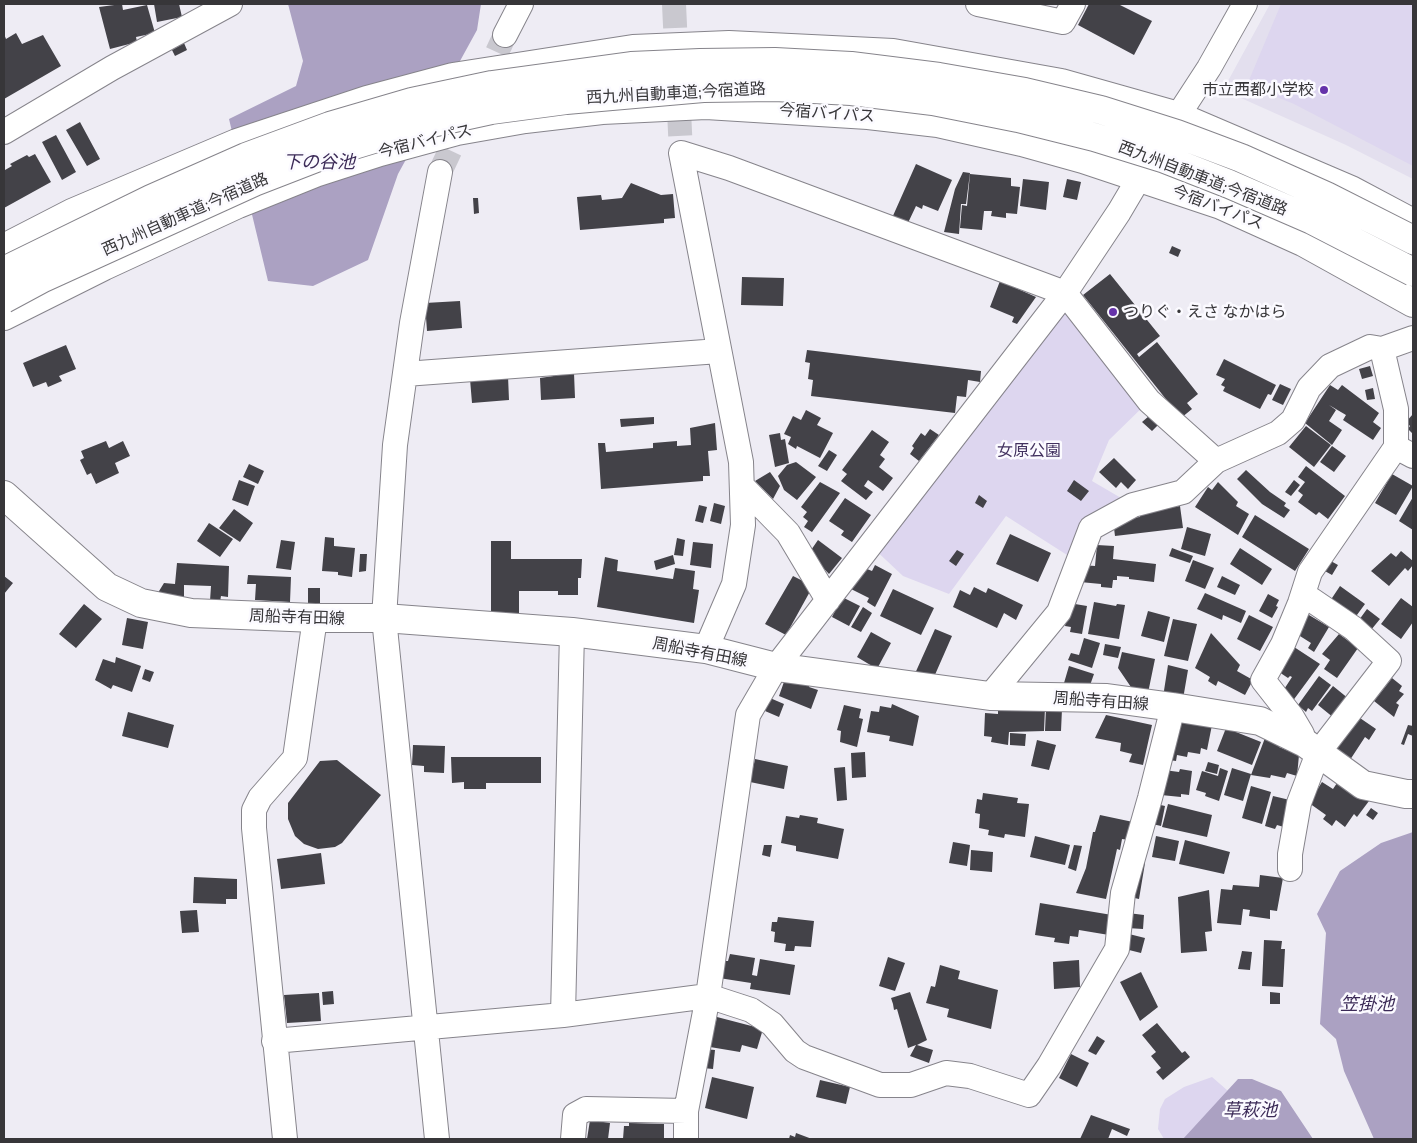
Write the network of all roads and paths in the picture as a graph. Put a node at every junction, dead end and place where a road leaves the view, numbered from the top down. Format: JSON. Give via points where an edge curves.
{"nodes":[{"id":1,"x":230,"y":4,"type":"edge"},
{"id":2,"x":522,"y":4,"type":"edge"},
{"id":3,"x":978,"y":4,"type":"edge"},
{"id":4,"x":1073,"y":4,"type":"edge"},
{"id":5,"x":1244,"y":4,"type":"edge"},
{"id":6,"x":505,"y":34,"type":"tunnel mouth"},
{"id":7,"x":1175,"y":120,"type":"junction"},
{"id":8,"x":4,"y":132,"type":"edge"},
{"id":9,"x":440,"y":172,"type":"tunnel mouth"},
{"id":10,"x":1139,"y":177,"type":"junction"},
{"id":11,"x":1413,"y":223,"type":"edge"},
{"id":12,"x":1413,"y":240,"type":"edge"},
{"id":13,"x":4,"y":248,"type":"edge"},
{"id":14,"x":4,"y":271,"type":"edge"},
{"id":15,"x":1413,"y":272,"type":"edge"},
{"id":16,"x":1065,"y":293,"type":"junction"},
{"id":17,"x":4,"y":300,"type":"edge"},
{"id":18,"x":1413,"y":303,"type":"edge"},
{"id":19,"x":4,"y":316,"type":"edge"},
{"id":20,"x":1413,"y":338,"type":"edge"},
{"id":21,"x":1382,"y":349,"type":"junction"},
{"id":22,"x":719,"y":351,"type":"junction"},
{"id":23,"x":405,"y":374,"type":"junction"},
{"id":24,"x":1405,"y":403,"type":"edge"},
{"id":25,"x":1404,"y":451,"type":"edge"},
{"id":26,"x":1216,"y":461,"type":"junction"},
{"id":27,"x":742,"y":486,"type":"junction"},
{"id":28,"x":4,"y":495,"type":"edge"},
{"id":29,"x":1303,"y":594,"type":"junction"},
{"id":30,"x":828,"y":600,"type":"junction"},
{"id":31,"x":315,"y":618,"type":"junction"},
{"id":32,"x":384,"y":618,"type":"junction"},
{"id":33,"x":572,"y":632,"type":"junction"},
{"id":34,"x":706,"y":650,"type":"junction"},
{"id":35,"x":776,"y":667,"type":"junction"},
{"id":36,"x":990,"y":696,"type":"junction"},
{"id":37,"x":1173,"y":707,"type":"junction"},
{"id":38,"x":1308,"y":747,"type":"junction"},
{"id":39,"x":1405,"y":788,"type":"edge"},
{"id":40,"x":1290,"y":869,"type":"dead end"},
{"id":41,"x":708,"y":996,"type":"junction"},
{"id":42,"x":563,"y":1015,"type":"junction"},
{"id":43,"x":425,"y":1028,"type":"junction"},
{"id":44,"x":274,"y":1041,"type":"junction"},
{"id":45,"x":686,"y":1111,"type":"junction"},
{"id":46,"x":285,"y":1139,"type":"edge"},
{"id":47,"x":437,"y":1139,"type":"edge"},
{"id":48,"x":573,"y":1139,"type":"edge"},
{"id":49,"x":686,"y":1139,"type":"edge"}],
"edges":[{"from":1,"to":8,"type":"street"},
{"from":2,"to":6,"type":"street"},
{"from":3,"to":4,"type":"street","via":[[1062,22]]},
{"from":5,"to":7,"type":"street","via":[[1209,68]]},
{"from":7,"to":10,"type":"street"},
{"from":7,"to":11,"type":"main road","via":[[1351,190]]},
{"from":7,"to":13,"type":"main road","via":[[1061,83],[893,53],[729,45],[633,50],[453,77],[367,100],[237,143],[72,213]]},
{"from":9,"to":23,"type":"street"},
{"from":10,"to":16,"type":"street"},
{"from":10,"to":18,"type":"main road","name":"今宿バイパス","via":[[1221,205],[1303,242]]},
{"from":10,"to":19,"type":"main road","name":"今宿バイパス","via":[[1022,142],[938,123],[868,115],[706,104],[602,110],[525,119],[457,131],[315,173],[238,204]]},
{"from":12,"to":14,"type":"main road","name":"西九州自動車道;今宿道路","bridge":true,"via":[[1240,158],[1177,134],[1091,108],[939,76],[774,62],[710,63],[631,66],[556,75],[412,102],[348,120],[246,157],[150,199]]},
{"from":15,"to":17,"type":"main road","name":"西九州自動車道;今宿道路","bridge":true,"via":[[1312,220],[1229,184],[1165,159],[1094,137],[932,101],[851,90],[703,88],[636,92],[491,110],[396,132],[334,151],[254,182],[60,270]]},
{"from":16,"to":22,"type":"street","via":[[681,153]]},
{"from":16,"to":26,"type":"street","via":[[1149,400]]},
{"from":16,"to":30,"type":"street"},
{"from":20,"to":21,"type":"street"},
{"from":21,"to":24,"type":"street"},
{"from":21,"to":26,"type":"street","via":[[1370,347],[1330,366],[1309,388],[1293,420],[1278,433]]},
{"from":22,"to":23,"type":"street"},
{"from":22,"to":27,"type":"street","via":[[741,462]]},
{"from":23,"to":32,"type":"street","via":[[395,445]]},
{"from":24,"to":25,"type":"street"},
{"from":25,"to":29,"type":"street","via":[[1310,572]]},
{"from":26,"to":36,"type":"street","via":[[1184,492],[1133,505],[1091,528],[1059,612]]},
{"from":27,"to":30,"type":"street","via":[[788,533]]},
{"from":27,"to":34,"type":"street","via":[[743,525],[734,584]]},
{"from":28,"to":31,"type":"main road","name":"周船寺有田線","via":[[107,587],[141,603],[190,612]]},
{"from":29,"to":38,"type":"street","via":[[1283,644],[1263,680],[1292,717]]},
{"from":29,"to":38,"type":"street","via":[[1353,628],[1389,661]]},
{"from":30,"to":35,"type":"street"},
{"from":31,"to":32,"type":"main road","name":"周船寺有田線"},
{"from":31,"to":44,"type":"street","via":[[295,758],[260,798],[254,810]]},
{"from":32,"to":33,"type":"main road","name":"周船寺有田線"},
{"from":32,"to":43,"type":"street"},
{"from":33,"to":34,"type":"main road","name":"周船寺有田線"},
{"from":33,"to":42,"type":"street"},
{"from":34,"to":35,"type":"main road","name":"周船寺有田線"},
{"from":35,"to":36,"type":"main road","name":"周船寺有田線"},
{"from":35,"to":41,"type":"street","via":[[748,715]]},
{"from":36,"to":37,"type":"main road","name":"周船寺有田線","via":[[1107,698]]},
{"from":37,"to":38,"type":"main road","name":"周船寺有田線","via":[[1260,721]]},
{"from":37,"to":41,"type":"street","via":[[1123,893],[1117,949],[1029,1095],[970,1076],[946,1073],[912,1084],[880,1084],[804,1058],[772,1024],[751,1010]]},
{"from":38,"to":39,"type":"main road","name":"周船寺有田線","via":[[1362,785]]},
{"from":38,"to":40,"type":"street"},
{"from":41,"to":42,"type":"street"},
{"from":41,"to":45,"type":"street"},
{"from":42,"to":43,"type":"street"},
{"from":43,"to":44,"type":"street"},
{"from":43,"to":47,"type":"street"},
{"from":44,"to":46,"type":"street"},
{"from":45,"to":48,"type":"street","via":[[586,1109],[575,1115]]},
{"from":45,"to":49,"type":"street"}]}
